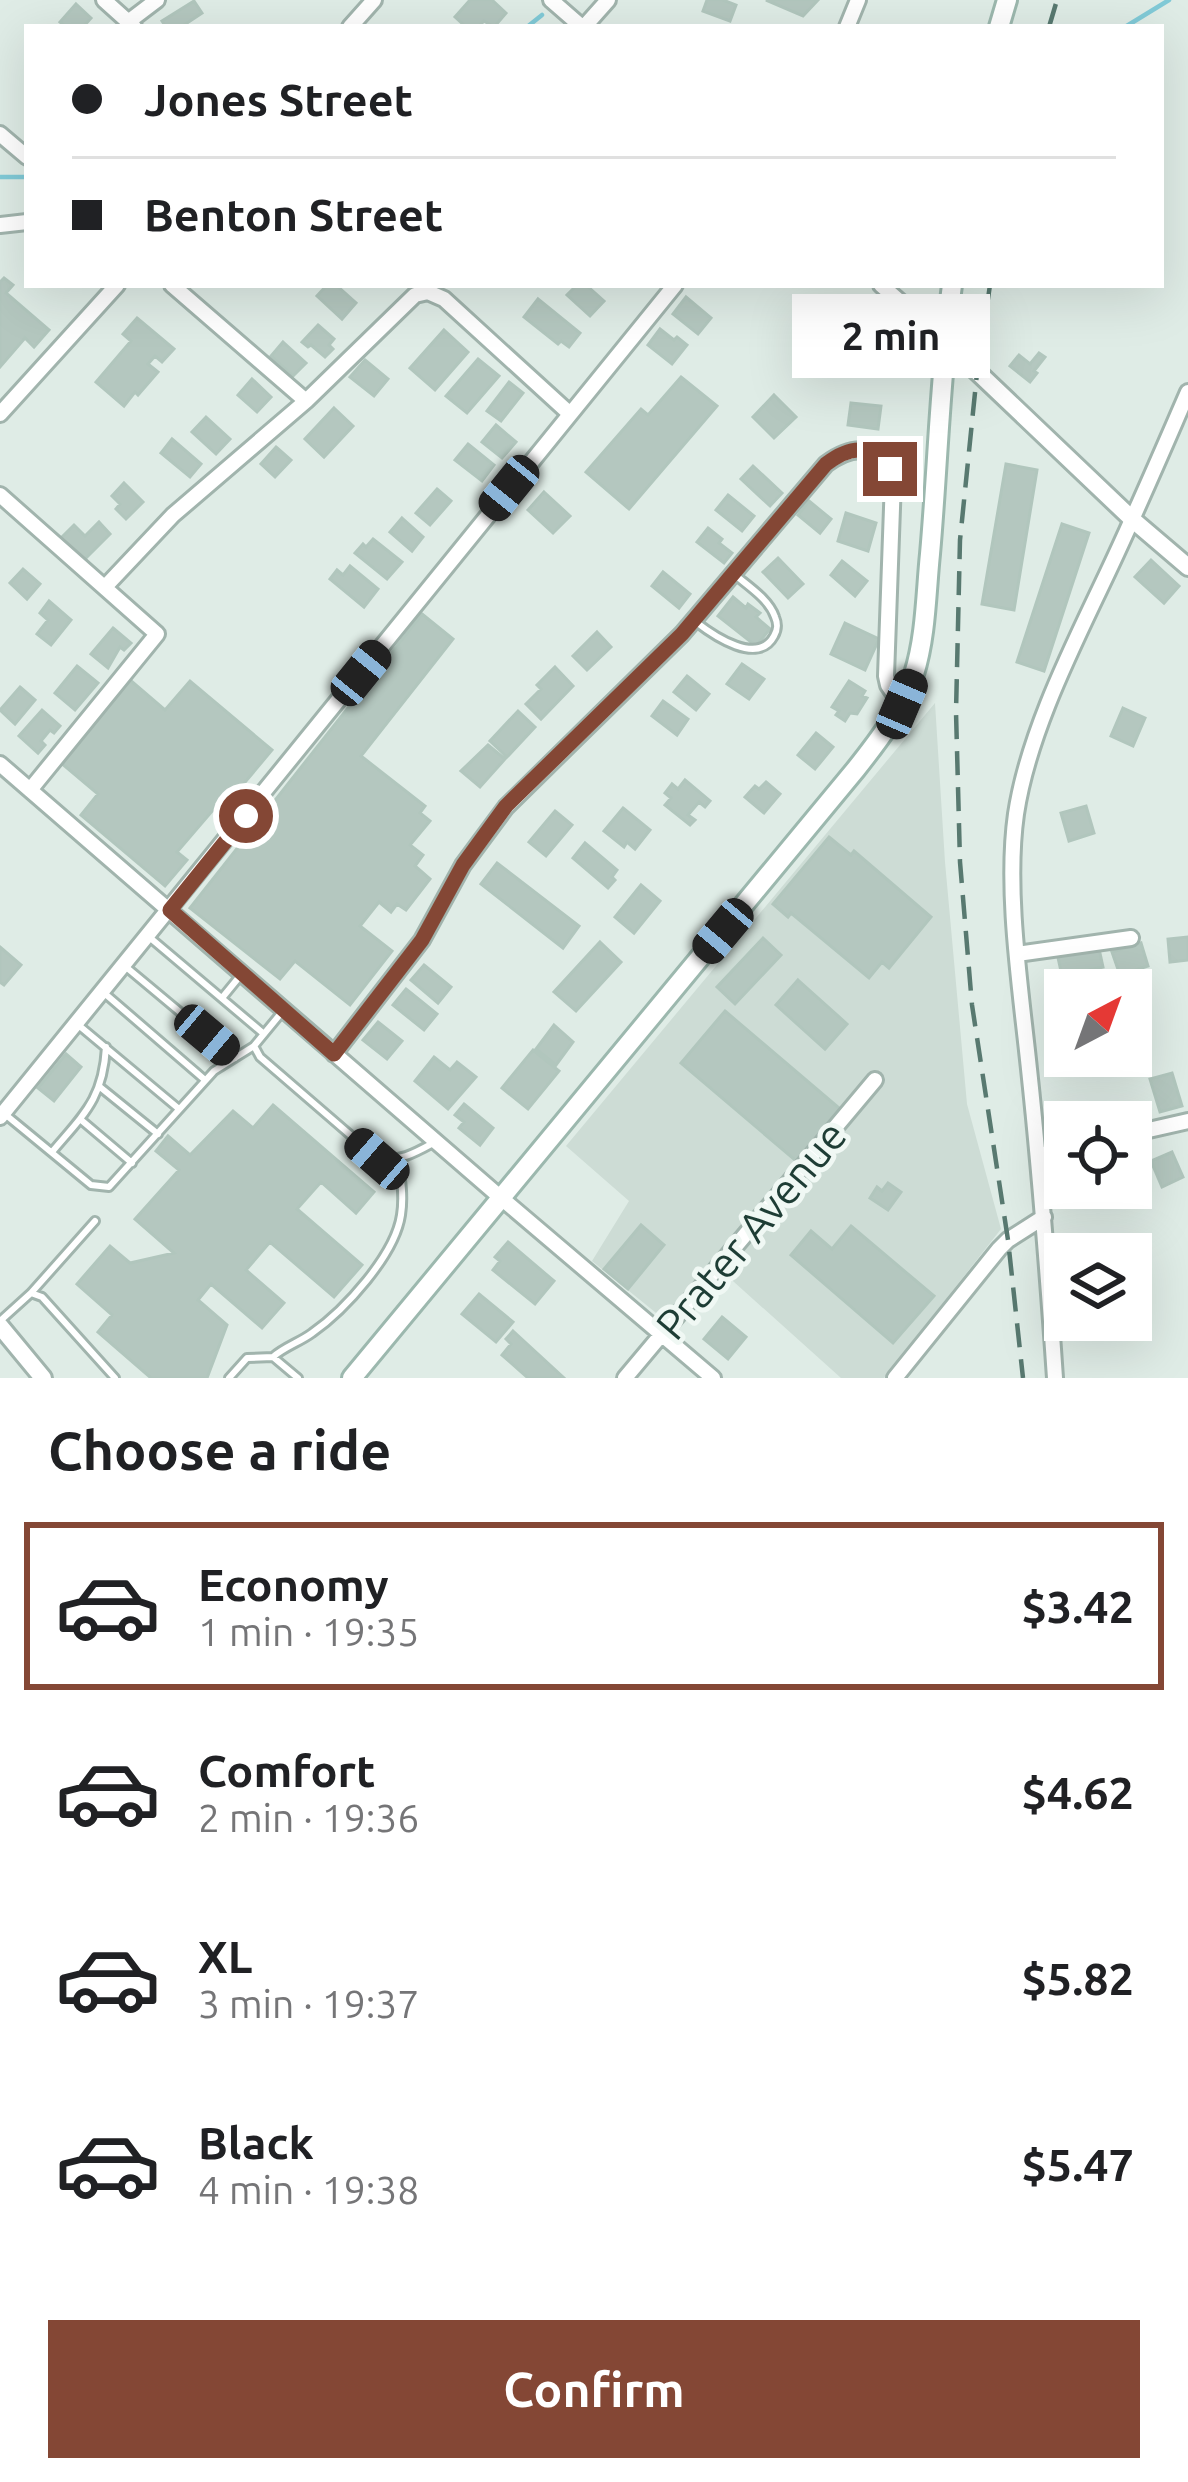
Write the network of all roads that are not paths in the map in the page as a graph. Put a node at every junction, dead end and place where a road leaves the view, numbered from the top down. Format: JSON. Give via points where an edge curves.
{"nodes":[{"id":1,"x":104,"y":0,"type":"edge"},
{"id":2,"x":157,"y":0,"type":"edge"},
{"id":3,"x":374,"y":0,"type":"edge"},
{"id":4,"x":551,"y":0,"type":"edge"},
{"id":5,"x":608,"y":0,"type":"edge"},
{"id":6,"x":131,"y":24,"type":"edge"},
{"id":7,"x":353,"y":24,"type":"edge"},
{"id":8,"x":579,"y":24,"type":"edge"},
{"id":9,"x":586,"y":24,"type":"edge"},
{"id":10,"x":0,"y":134,"type":"edge"},
{"id":11,"x":24,"y":154,"type":"edge"},
{"id":12,"x":114,"y":288,"type":"edge"},
{"id":13,"x":175,"y":288,"type":"edge"},
{"id":14,"x":673,"y":288,"type":"edge"},
{"id":15,"x":884,"y":288,"type":"edge"},
{"id":16,"x":952,"y":288,"type":"edge"},
{"id":17,"x":945,"y":340,"type":"junction"},
{"id":18,"x":1188,"y":392,"type":"edge"},
{"id":19,"x":306,"y":401,"type":"junction"},
{"id":20,"x":569,"y":413,"type":"junction"},
{"id":21,"x":0,"y":414,"type":"edge"},
{"id":22,"x":0,"y":495,"type":"edge"},
{"id":23,"x":1133,"y":520,"type":"junction"},
{"id":24,"x":1188,"y":567,"type":"edge"},
{"id":25,"x":734,"y":574,"type":"junction"},
{"id":26,"x":105,"y":587,"type":"junction"},
{"id":27,"x":694,"y":620,"type":"junction"},
{"id":28,"x":902,"y":704,"type":"junction"},
{"id":29,"x":0,"y":764,"type":"edge"},
{"id":30,"x":30,"y":790,"type":"junction"},
{"id":31,"x":170,"y":910,"type":"junction"},
{"id":32,"x":148,"y":936,"type":"junction"},
{"id":33,"x":1131,"y":938,"type":"dead end"},
{"id":34,"x":1017,"y":954,"type":"junction"},
{"id":35,"x":124,"y":965,"type":"junction"},
{"id":36,"x":242,"y":973,"type":"junction"},
{"id":37,"x":103,"y":992,"type":"junction"},
{"id":38,"x":222,"y":998,"type":"junction"},
{"id":39,"x":284,"y":1010,"type":"junction"},
{"id":40,"x":76,"y":1023,"type":"junction"},
{"id":41,"x":264,"y":1034,"type":"junction"},
{"id":42,"x":254,"y":1046,"type":"junction"},
{"id":43,"x":106,"y":1047,"type":"junction"},
{"id":44,"x":334,"y":1054,"type":"junction"},
{"id":45,"x":235,"y":1058,"type":"junction"},
{"id":46,"x":205,"y":1080,"type":"junction"},
{"id":47,"x":875,"y":1080,"type":"dead end"},
{"id":48,"x":100,"y":1087,"type":"junction"},
{"id":49,"x":179,"y":1109,"type":"junction"},
{"id":50,"x":2,"y":1115,"type":"edge"},
{"id":51,"x":80,"y":1119,"type":"junction"},
{"id":52,"x":1188,"y":1121,"type":"edge"},
{"id":53,"x":1152,"y":1129,"type":"edge"},
{"id":54,"x":158,"y":1134,"type":"junction"},
{"id":55,"x":435,"y":1142,"type":"junction"},
{"id":56,"x":52,"y":1153,"type":"junction"},
{"id":57,"x":1044,"y":1155,"type":"edge"},
{"id":58,"x":1039,"y":1156,"type":"junction"},
{"id":59,"x":398,"y":1159,"type":"junction"},
{"id":60,"x":133,"y":1164,"type":"junction"},
{"id":61,"x":500,"y":1197,"type":"junction"},
{"id":62,"x":1044,"y":1216,"type":"junction"},
{"id":63,"x":95,"y":1221,"type":"dead end"},
{"id":64,"x":31,"y":1293,"type":"junction"},
{"id":65,"x":0,"y":1324,"type":"edge"},
{"id":66,"x":663,"y":1336,"type":"junction"},
{"id":67,"x":273,"y":1357,"type":"junction"},
{"id":68,"x":43,"y":1378,"type":"edge"},
{"id":69,"x":115,"y":1378,"type":"edge"},
{"id":70,"x":229,"y":1378,"type":"edge"},
{"id":71,"x":298,"y":1378,"type":"edge"},
{"id":72,"x":352,"y":1378,"type":"edge"},
{"id":73,"x":625,"y":1378,"type":"edge"},
{"id":74,"x":713,"y":1378,"type":"edge"},
{"id":75,"x":895,"y":1378,"type":"edge"},
{"id":76,"x":1055,"y":1378,"type":"edge"}],
"edges":[{"from":1,"to":6,"type":"street"},
{"from":2,"to":6,"type":"street"},
{"from":3,"to":7,"type":"street"},
{"from":4,"to":8,"type":"street"},
{"from":5,"to":9,"type":"street"},
{"from":10,"to":11,"type":"street"},
{"from":12,"to":21,"type":"street"},
{"from":13,"to":19,"type":"street"},
{"from":14,"to":20,"type":"street"},
{"from":15,"to":17,"type":"street"},
{"from":16,"to":17,"type":"main road"},
{"from":17,"to":23,"type":"street"},
{"from":17,"to":28,"type":"main road","via":[[925,612]]},
{"from":18,"to":23,"type":"street"},
{"from":19,"to":20,"type":"street","via":[[415,295],[428,292]]},
{"from":19,"to":26,"type":"street","via":[[173,515]]},
{"from":20,"to":31,"type":"street"},
{"from":22,"to":26,"type":"street"},
{"from":23,"to":24,"type":"street"},
{"from":23,"to":34,"type":"street","via":[[1045,714],[1021,793],[1012,848]]},
{"from":25,"to":27,"type":"street"},
{"from":25,"to":27,"type":"lane","via":[[774,613],[773,638],[751,650]]},
{"from":25,"to":28,"type":"street","via":[[833,458],[866,450],[884,461],[893,479],[886,676]]},
{"from":26,"to":30,"type":"street","via":[[157,634]]},
{"from":27,"to":44,"type":"street","via":[[506,806],[422,940]]},
{"from":28,"to":61,"type":"main road"},
{"from":29,"to":30,"type":"street"},
{"from":30,"to":31,"type":"street"},
{"from":31,"to":32,"type":"street"},
{"from":31,"to":36,"type":"street"},
{"from":32,"to":35,"type":"street"},
{"from":32,"to":38,"type":"lane"},
{"from":33,"to":34,"type":"street"},
{"from":34,"to":58,"type":"street"},
{"from":35,"to":37,"type":"street"},
{"from":35,"to":45,"type":"lane"},
{"from":36,"to":38,"type":"lane"},
{"from":36,"to":39,"type":"street"},
{"from":37,"to":40,"type":"street"},
{"from":37,"to":46,"type":"lane"},
{"from":38,"to":41,"type":"lane"},
{"from":39,"to":41,"type":"lane"},
{"from":39,"to":44,"type":"street"},
{"from":40,"to":43,"type":"lane"},
{"from":40,"to":50,"type":"street"},
{"from":41,"to":42,"type":"lane"},
{"from":42,"to":45,"type":"lane"},
{"from":42,"to":59,"type":"lane","via":[[377,1159]]},
{"from":43,"to":48,"type":"lane"},
{"from":43,"to":49,"type":"lane"},
{"from":44,"to":55,"type":"street"},
{"from":45,"to":46,"type":"lane"},
{"from":46,"to":49,"type":"lane"},
{"from":47,"to":66,"type":"street","name":"Prater Avenue"},
{"from":48,"to":51,"type":"lane"},
{"from":48,"to":54,"type":"lane"},
{"from":49,"to":54,"type":"lane"},
{"from":50,"to":56,"type":"lane"},
{"from":51,"to":56,"type":"lane"},
{"from":51,"to":60,"type":"lane"},
{"from":52,"to":53,"type":"street"},
{"from":54,"to":60,"type":"lane"},
{"from":55,"to":59,"type":"lane"},
{"from":55,"to":61,"type":"street"},
{"from":56,"to":60,"type":"lane","via":[[91,1186],[109,1187]]},
{"from":57,"to":58,"type":"street"},
{"from":58,"to":62,"type":"street"},
{"from":59,"to":67,"type":"lane","via":[[400,1220],[388,1247],[332,1318]]},
{"from":61,"to":66,"type":"street"},
{"from":61,"to":72,"type":"main road"},
{"from":62,"to":75,"type":"street","via":[[999,1249]]},
{"from":62,"to":76,"type":"street"},
{"from":63,"to":64,"type":"lane"},
{"from":64,"to":65,"type":"lane"},
{"from":64,"to":69,"type":"lane"},
{"from":65,"to":68,"type":"street"},
{"from":66,"to":73,"type":"street","name":"Prater Avenue"},
{"from":66,"to":74,"type":"street"},
{"from":67,"to":70,"type":"lane","via":[[247,1358]]},
{"from":67,"to":71,"type":"lane"}]}
